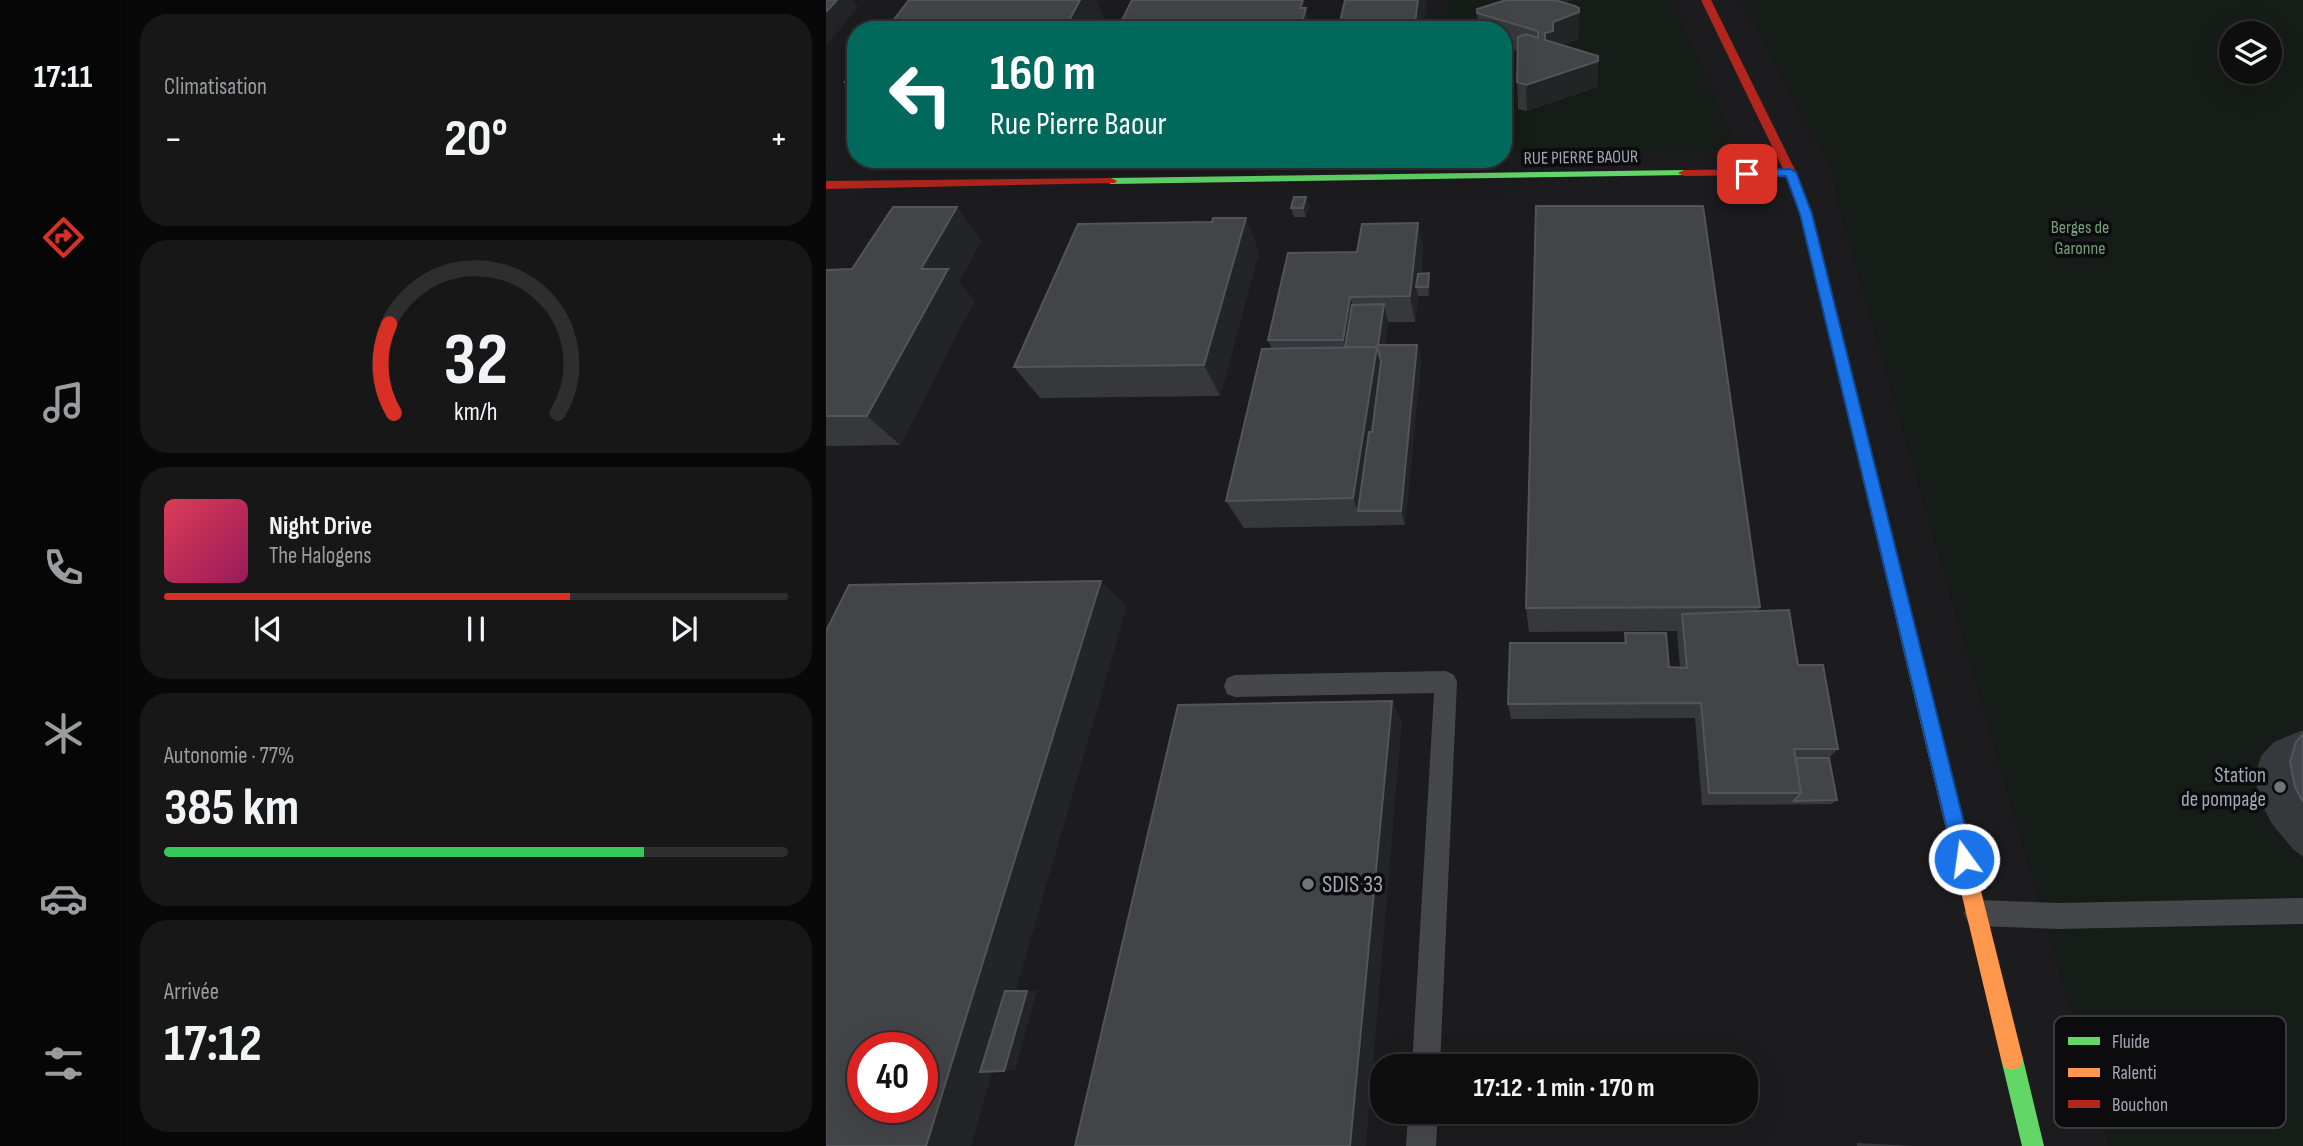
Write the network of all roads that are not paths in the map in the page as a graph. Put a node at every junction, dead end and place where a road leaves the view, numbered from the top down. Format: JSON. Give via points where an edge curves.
{"nodes":[{"id":1,"x":1706,"y":0,"type":"edge"},
{"id":2,"x":1790,"y":172,"type":"junction"},
{"id":3,"x":826,"y":185,"type":"edge"},
{"id":4,"x":1235,"y":686,"type":"dead end"},
{"id":5,"x":2303,"y":911,"type":"edge"},
{"id":6,"x":1976,"y":913,"type":"junction"},
{"id":7,"x":1427,"y":1054,"type":"edge"},
{"id":8,"x":1422,"y":1124,"type":"edge"},
{"id":9,"x":1421,"y":1146,"type":"edge"},
{"id":10,"x":2033,"y":1146,"type":"edge"}],
"edges":[{"from":1,"to":2,"type":"street"},
{"from":2,"to":3,"type":"street","name":"RUE PIERRE BAOUR"},
{"from":2,"to":6,"type":"street","via":[[1806,214]]},
{"from":4,"to":7,"type":"lane","via":[[1446,682]]},
{"from":5,"to":6,"type":"lane","via":[[2058,916]]},
{"from":6,"to":10,"type":"street"},
{"from":8,"to":9,"type":"lane"}]}
